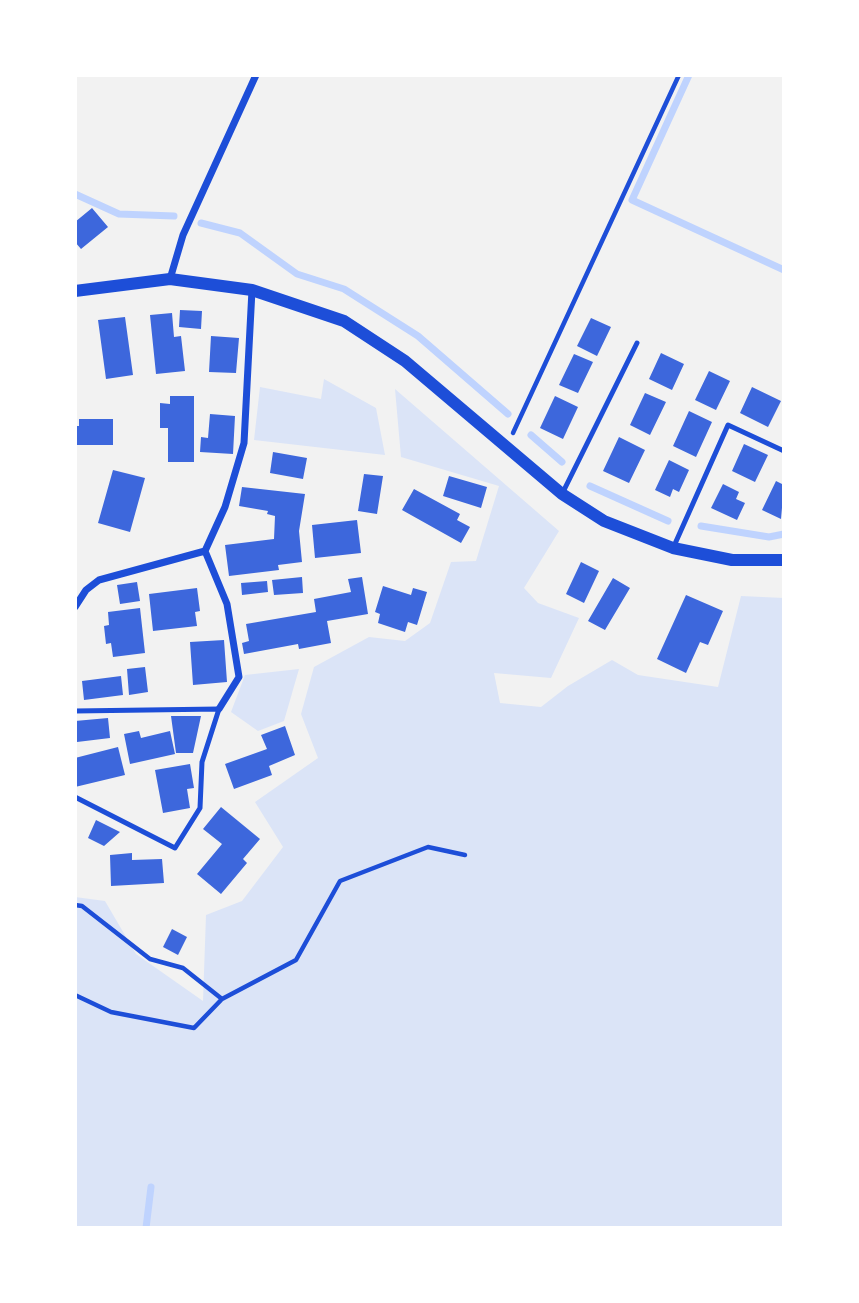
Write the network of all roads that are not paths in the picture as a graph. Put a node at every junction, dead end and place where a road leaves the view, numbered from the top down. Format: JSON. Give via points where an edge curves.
{"nodes":[{"id":1,"x":256,"y":75,"type":"edge"},
{"id":2,"x":170,"y":279,"type":"junction"},
{"id":3,"x":252,"y":290,"type":"junction"},
{"id":4,"x":75,"y":291,"type":"edge"},
{"id":5,"x":637,"y":343,"type":"dead end"},
{"id":6,"x":784,"y":451,"type":"edge"},
{"id":7,"x":562,"y":494,"type":"junction"},
{"id":8,"x":673,"y":548,"type":"junction"},
{"id":9,"x":205,"y":551,"type":"junction"},
{"id":10,"x":784,"y":560,"type":"edge"},
{"id":11,"x":75,"y":607,"type":"edge"},
{"id":12,"x":219,"y":709,"type":"junction"},
{"id":13,"x":75,"y":711,"type":"edge"},
{"id":14,"x":75,"y":797,"type":"edge"}],
"edges":[{"from":1,"to":2,"type":"street","via":[[183,235]]},
{"from":2,"to":3,"type":"street"},
{"from":2,"to":4,"type":"street"},
{"from":3,"to":7,"type":"street","via":[[344,321],[405,361]]},
{"from":3,"to":9,"type":"street","via":[[244,443],[225,507]]},
{"from":5,"to":7,"type":"lane"},
{"from":6,"to":8,"type":"lane","via":[[729,425]]},
{"from":7,"to":8,"type":"street","via":[[604,521]]},
{"from":8,"to":10,"type":"street","via":[[732,560]]},
{"from":9,"to":11,"type":"street","via":[[99,580]]},
{"from":9,"to":12,"type":"street","via":[[227,604],[239,677]]},
{"from":12,"to":13,"type":"lane"},
{"from":12,"to":14,"type":"lane","via":[[202,762],[200,808],[175,848]]}]}
